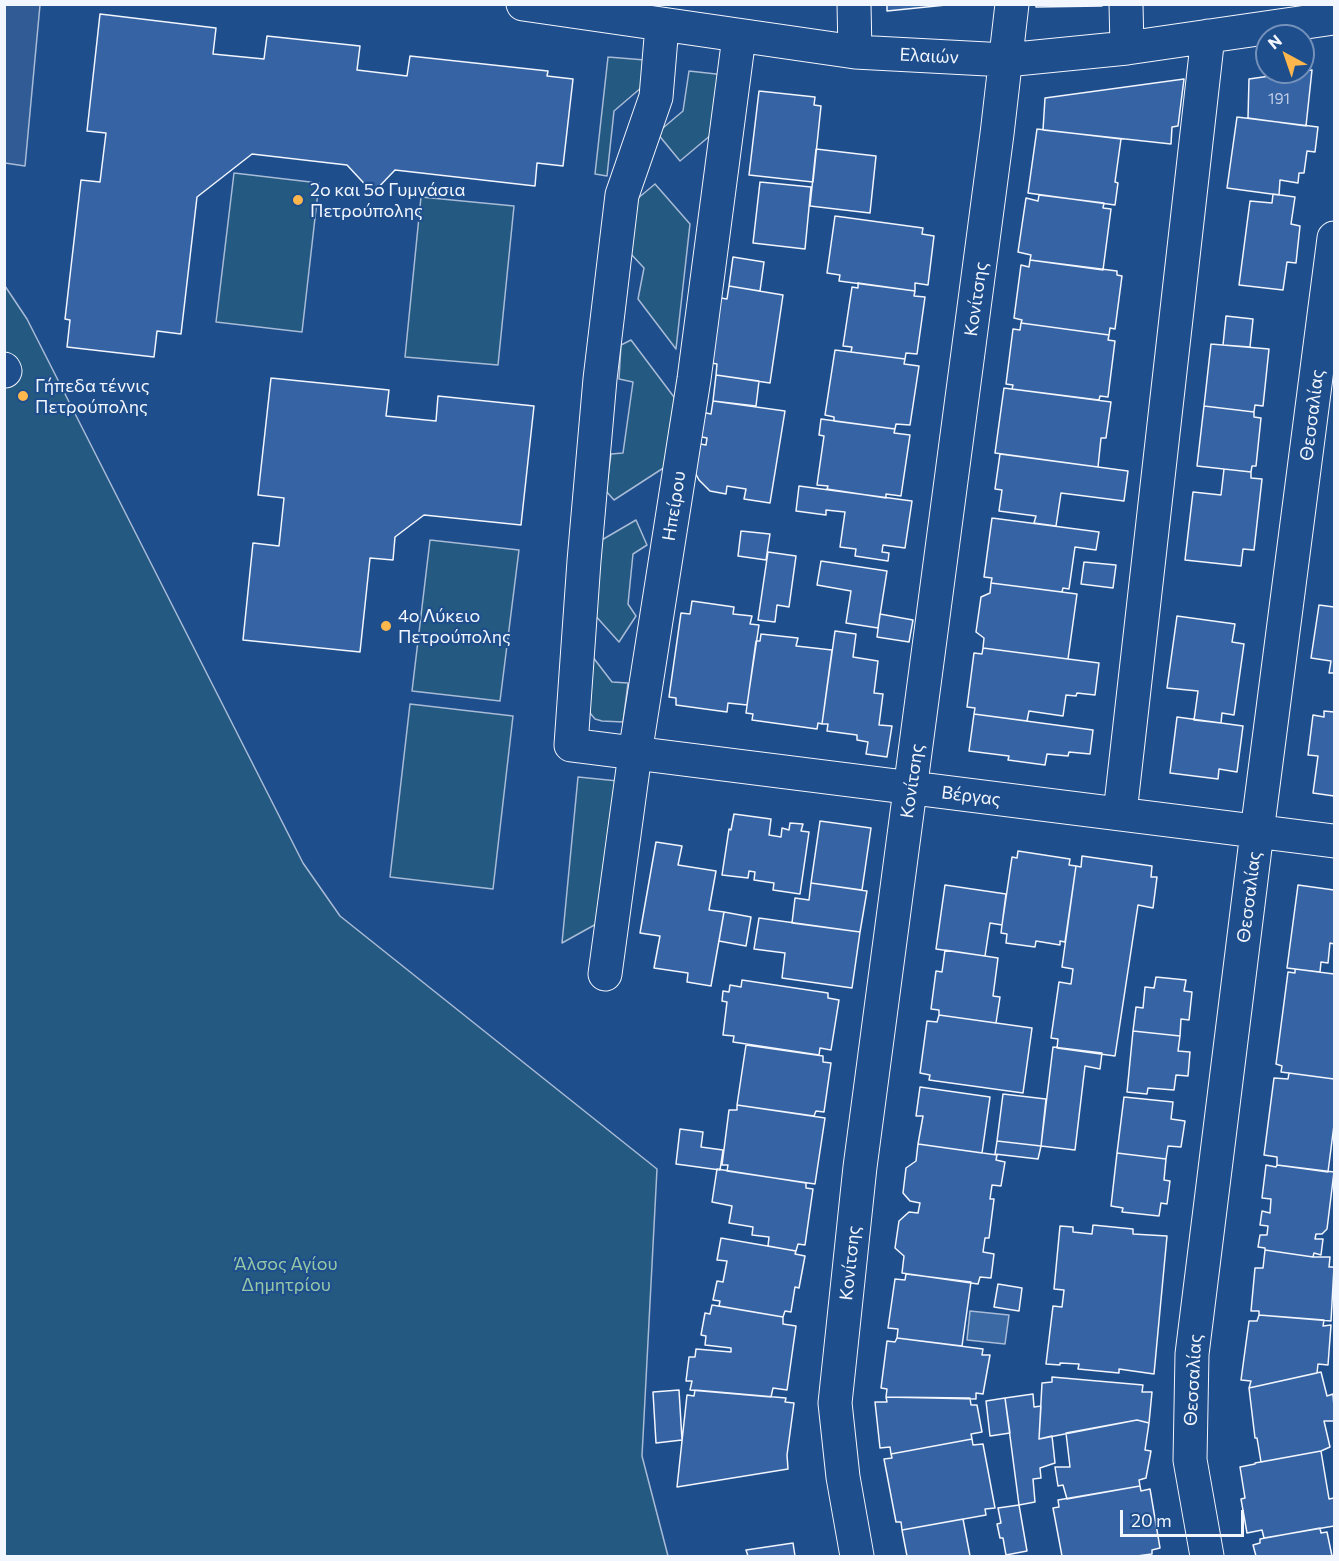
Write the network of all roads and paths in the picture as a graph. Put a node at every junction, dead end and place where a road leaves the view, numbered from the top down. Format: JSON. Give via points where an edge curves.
{"nodes":[{"id":1,"x":523,"y":4,"type":"edge"},
{"id":2,"x":854,"y":4,"type":"edge"},
{"id":3,"x":1012,"y":4,"type":"edge"},
{"id":4,"x":1126,"y":4,"type":"edge"},
{"id":5,"x":1335,"y":18,"type":"edge"},
{"id":6,"x":679,"y":20,"type":"edge"},
{"id":7,"x":1208,"y":36,"type":"junction"},
{"id":8,"x":739,"y":37,"type":"junction"},
{"id":9,"x":1127,"y":48,"type":"junction"},
{"id":10,"x":855,"y":52,"type":"junction"},
{"id":11,"x":1006,"y":60,"type":"junction"},
{"id":12,"x":1335,"y":238,"type":"edge"},
{"id":13,"x":635,"y":754,"type":"junction"},
{"id":14,"x":911,"y":789,"type":"junction"},
{"id":15,"x":1120,"y":813,"type":"junction"},
{"id":16,"x":1257,"y":832,"type":"junction"},
{"id":17,"x":1335,"y":841,"type":"edge"},
{"id":18,"x":605,"y":974,"type":"dead end"},
{"id":19,"x":857,"y":1557,"type":"edge"},
{"id":20,"x":1208,"y":1557,"type":"edge"}],
"edges":[{"from":1,"to":6,"type":"street","name":"Ελαιών"},
{"from":2,"to":10,"type":"street"},
{"from":3,"to":11,"type":"street","name":"Κονίτσης"},
{"from":4,"to":9,"type":"street"},
{"from":5,"to":7,"type":"street","name":"Ελαιών"},
{"from":6,"to":8,"type":"street","name":"Ελαιών"},
{"from":6,"to":13,"type":"street","name":"Βέργας","via":[[622,195],[597,413],[572,745]]},
{"from":7,"to":9,"type":"street","name":"Ελαιών"},
{"from":7,"to":15,"type":"street"},
{"from":8,"to":10,"type":"street","name":"Ελαιών"},
{"from":8,"to":13,"type":"street","name":"Ηπείρου","via":[[694,379]]},
{"from":9,"to":11,"type":"street","name":"Ελαιών"},
{"from":10,"to":11,"type":"street","name":"Ελαιών"},
{"from":11,"to":14,"type":"street","name":"Κονίτσης"},
{"from":12,"to":16,"type":"street","name":"Θεσσαλίας"},
{"from":13,"to":14,"type":"street","name":"Βέργας"},
{"from":13,"to":18,"type":"street","name":"Ηπείρου"},
{"from":14,"to":15,"type":"street","name":"Βέργας"},
{"from":14,"to":19,"type":"street","name":"Κονίτσης","via":[[860,1167],[835,1403]]},
{"from":15,"to":16,"type":"street","name":"Βέργας"},
{"from":16,"to":17,"type":"street","name":"Βέργας"},
{"from":16,"to":20,"type":"street","name":"Θεσσαλίας","via":[[1192,1354],[1190,1460]]}]}
